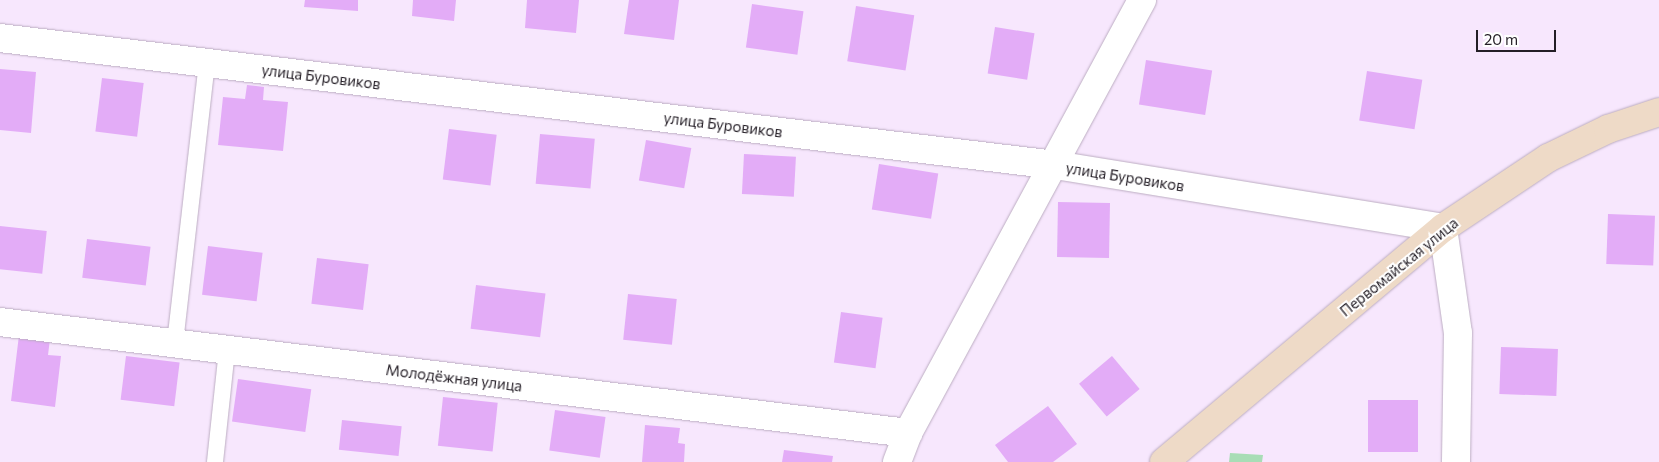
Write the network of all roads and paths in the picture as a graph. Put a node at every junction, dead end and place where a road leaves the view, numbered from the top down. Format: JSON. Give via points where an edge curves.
{"nodes":[{"id":1,"x":1142,"y":0,"type":"edge"},
{"id":2,"x":0,"y":38,"type":"edge"},
{"id":3,"x":207,"y":63,"type":"junction"},
{"id":4,"x":1659,"y":112,"type":"edge"},
{"id":5,"x":1055,"y":166,"type":"junction"},
{"id":6,"x":1444,"y":228,"type":"junction"},
{"id":7,"x":0,"y":322,"type":"edge"},
{"id":8,"x":174,"y":343,"type":"junction"},
{"id":9,"x":227,"y":350,"type":"junction"},
{"id":10,"x":908,"y":433,"type":"junction"},
{"id":11,"x":215,"y":462,"type":"edge"},
{"id":12,"x":897,"y":462,"type":"edge"},
{"id":13,"x":1164,"y":462,"type":"edge"},
{"id":14,"x":1456,"y":462,"type":"edge"}],
"edges":[{"from":1,"to":5,"type":"street"},
{"from":2,"to":3,"type":"street","name":"улица Буровиков"},
{"from":3,"to":5,"type":"street","name":"улица Буровиков"},
{"from":3,"to":8,"type":"lane"},
{"from":4,"to":6,"type":"street","name":"Первомайская улица","via":[[1608,129],[1548,158]]},
{"from":5,"to":6,"type":"street","name":"улица Буровиков"},
{"from":5,"to":10,"type":"street"},
{"from":6,"to":13,"type":"street","name":"Первомайская улица"},
{"from":6,"to":14,"type":"street","via":[[1458,333]]},
{"from":7,"to":8,"type":"street","name":"Молодёжная улица"},
{"from":8,"to":9,"type":"street","name":"Молодёжная улица"},
{"from":9,"to":10,"type":"street","name":"Молодёжная улица"},
{"from":9,"to":11,"type":"lane"},
{"from":10,"to":12,"type":"street"}]}
